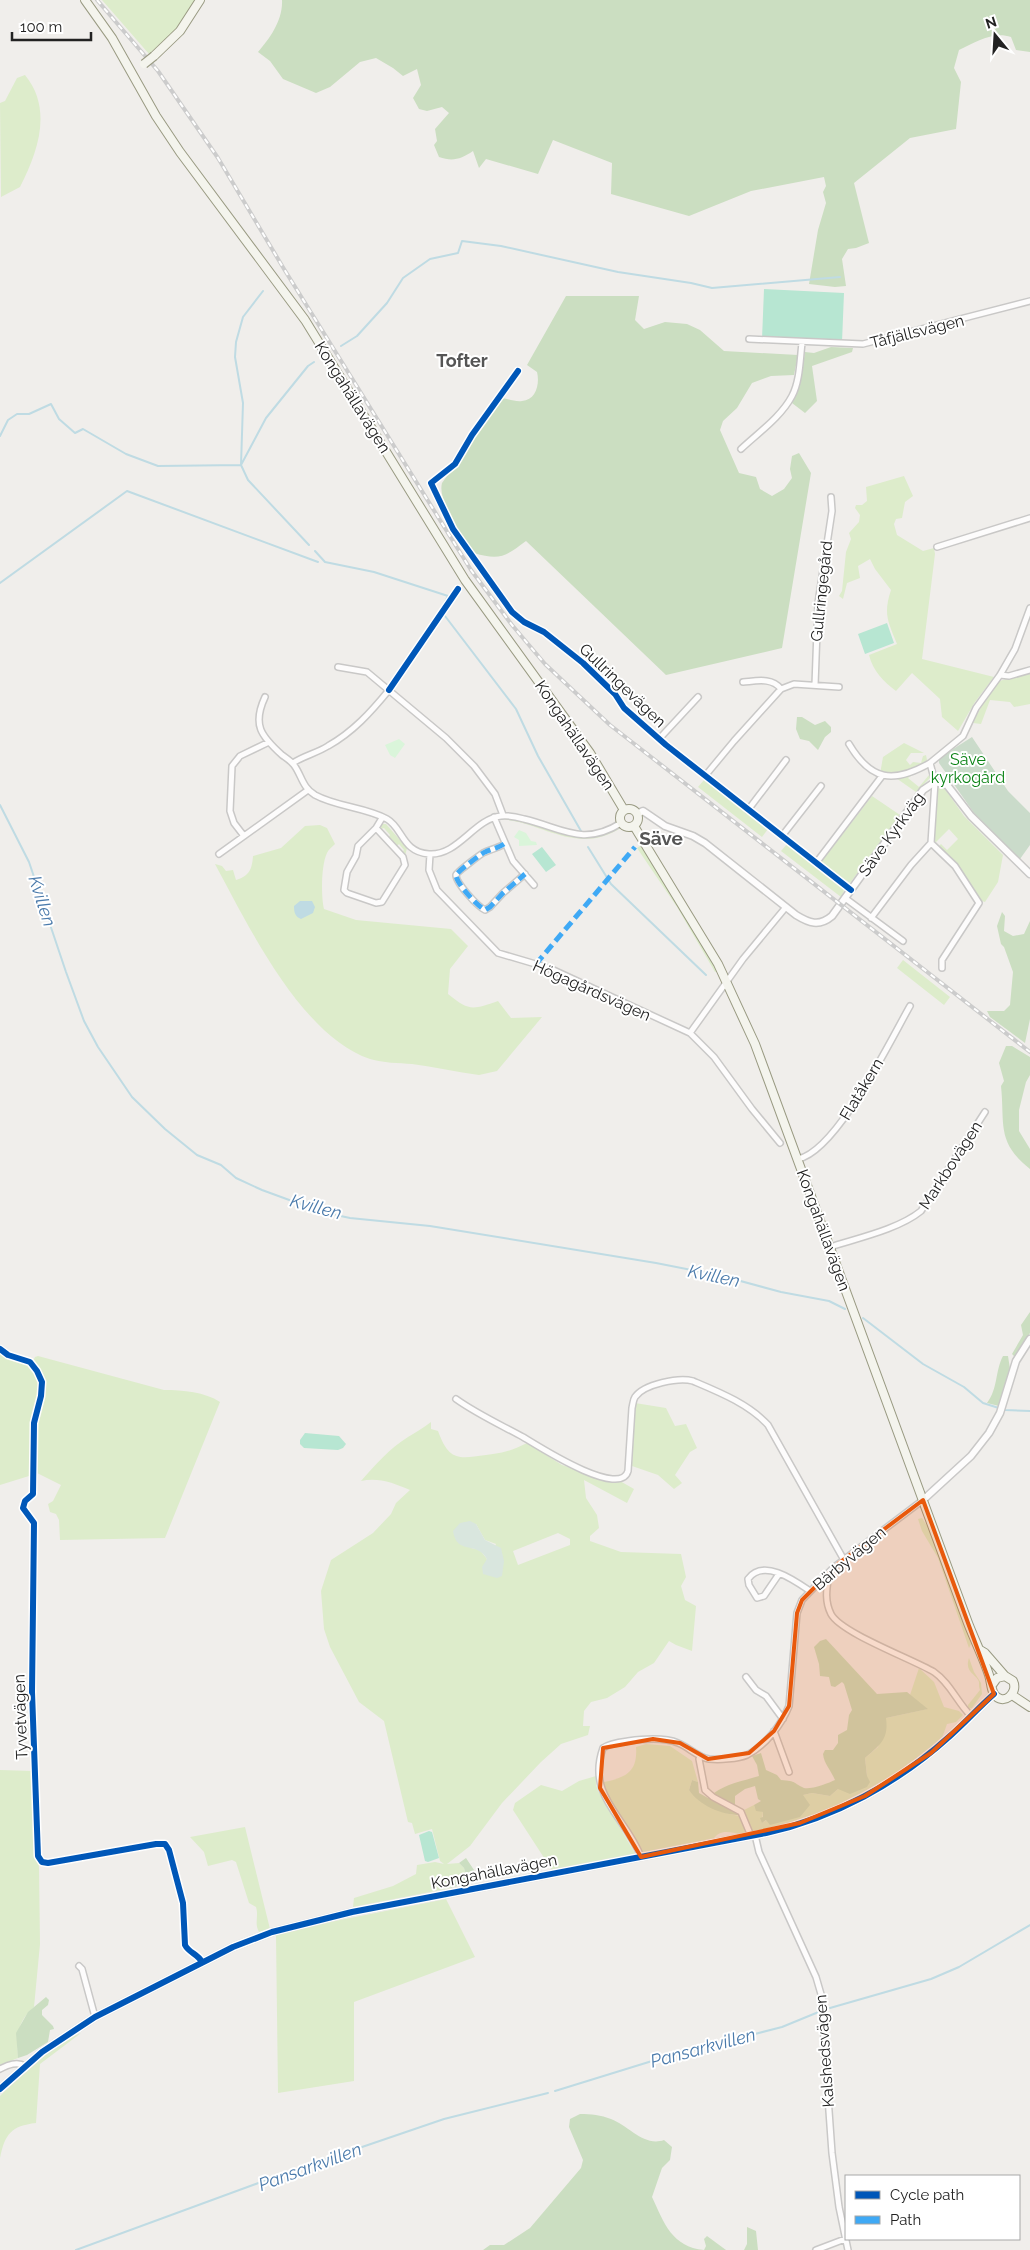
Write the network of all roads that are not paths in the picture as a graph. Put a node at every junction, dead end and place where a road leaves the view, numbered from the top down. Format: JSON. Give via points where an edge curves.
{"nodes":[{"id":1,"x":85,"y":0,"type":"edge"},
{"id":2,"x":200,"y":0,"type":"edge"},
{"id":3,"x":132,"y":72,"type":"junction"},
{"id":4,"x":1030,"y":301,"type":"edge"},
{"id":5,"x":749,"y":339,"type":"dead end"},
{"id":6,"x":802,"y":343,"type":"junction"},
{"id":7,"x":518,"y":371,"type":"dead end"},
{"id":8,"x":741,"y":449,"type":"dead end"},
{"id":9,"x":831,"y":497,"type":"dead end"},
{"id":10,"x":1030,"y":518,"type":"edge"},
{"id":11,"x":937,"y":547,"type":"dead end"},
{"id":12,"x":1030,"y":608,"type":"edge"},
{"id":13,"x":338,"y":667,"type":"dead end"},
{"id":14,"x":1030,"y":670,"type":"edge"},
{"id":15,"x":1000,"y":675,"type":"junction"},
{"id":16,"x":743,"y":682,"type":"dead end"},
{"id":17,"x":815,"y":685,"type":"junction"},
{"id":18,"x":839,"y":688,"type":"dead end"},
{"id":19,"x":781,"y":689,"type":"junction"},
{"id":20,"x":389,"y":690,"type":"junction"},
{"id":21,"x":265,"y":697,"type":"dead end"},
{"id":22,"x":698,"y":697,"type":"dead end"},
{"id":23,"x":659,"y":739,"type":"junction"},
{"id":24,"x":267,"y":743,"type":"junction"},
{"id":25,"x":849,"y":744,"type":"dead end"},
{"id":26,"x":786,"y":760,"type":"dead end"},
{"id":27,"x":292,"y":763,"type":"junction"},
{"id":28,"x":930,"y":763,"type":"junction"},
{"id":29,"x":705,"y":776,"type":"junction"},
{"id":30,"x":882,"y":776,"type":"junction"},
{"id":31,"x":935,"y":782,"type":"junction"},
{"id":32,"x":821,"y":786,"type":"dead end"},
{"id":33,"x":308,"y":790,"type":"junction"},
{"id":34,"x":624,"y":810,"type":"junction"},
{"id":35,"x":748,"y":810,"type":"junction"},
{"id":36,"x":637,"y":814,"type":"junction"},
{"id":37,"x":503,"y":816,"type":"junction"},
{"id":38,"x":494,"y":817,"type":"junction"},
{"id":39,"x":382,"y":818,"type":"junction"},
{"id":40,"x":621,"y":823,"type":"junction"},
{"id":41,"x":634,"y":826,"type":"junction"},
{"id":42,"x":376,"y":828,"type":"junction"},
{"id":43,"x":244,"y":836,"type":"junction"},
{"id":44,"x":782,"y":836,"type":"junction"},
{"id":45,"x":931,"y":843,"type":"junction"},
{"id":46,"x":504,"y":844,"type":"junction"},
{"id":47,"x":219,"y":854,"type":"dead end"},
{"id":48,"x":430,"y":854,"type":"junction"},
{"id":49,"x":816,"y":863,"type":"junction"},
{"id":50,"x":525,"y":874,"type":"junction"},
{"id":51,"x":1030,"y":874,"type":"edge"},
{"id":52,"x":534,"y":884,"type":"dead end"},
{"id":53,"x":851,"y":890,"type":"junction"},
{"id":54,"x":845,"y":898,"type":"junction"},
{"id":55,"x":786,"y":907,"type":"junction"},
{"id":56,"x":872,"y":918,"type":"junction"},
{"id":57,"x":903,"y":940,"type":"dead end"},
{"id":58,"x":942,"y":968,"type":"dead end"},
{"id":59,"x":727,"y":981,"type":"junction"},
{"id":60,"x":910,"y":1006,"type":"dead end"},
{"id":61,"x":690,"y":1033,"type":"junction"},
{"id":62,"x":985,"y":1112,"type":"dead end"},
{"id":63,"x":780,"y":1143,"type":"dead end"},
{"id":64,"x":798,"y":1159,"type":"junction"},
{"id":65,"x":830,"y":1247,"type":"junction"},
{"id":66,"x":1030,"y":1338,"type":"edge"},
{"id":67,"x":0,"y":1349,"type":"edge"},
{"id":68,"x":456,"y":1399,"type":"dead end"},
{"id":69,"x":923,"y":1500,"type":"junction"},
{"id":70,"x":844,"y":1560,"type":"junction"},
{"id":71,"x":829,"y":1572,"type":"junction"},
{"id":72,"x":779,"y":1574,"type":"junction"},
{"id":73,"x":810,"y":1590,"type":"junction"},
{"id":74,"x":980,"y":1650,"type":"junction"},
{"id":75,"x":1006,"y":1676,"type":"junction"},
{"id":76,"x":746,"y":1677,"type":"dead end"},
{"id":77,"x":992,"y":1685,"type":"junction"},
{"id":78,"x":994,"y":1694,"type":"junction"},
{"id":79,"x":1012,"y":1695,"type":"junction"},
{"id":80,"x":1030,"y":1706,"type":"edge"},
{"id":81,"x":971,"y":1716,"type":"junction"},
{"id":82,"x":783,"y":1719,"type":"junction"},
{"id":83,"x":774,"y":1731,"type":"junction"},
{"id":84,"x":700,"y":1756,"type":"junction"},
{"id":85,"x":789,"y":1772,"type":"dead end"},
{"id":86,"x":753,"y":1835,"type":"junction"},
{"id":87,"x":641,"y":1857,"type":"junction"},
{"id":88,"x":202,"y":1962,"type":"junction"},
{"id":89,"x":79,"y":1966,"type":"dead end"},
{"id":90,"x":95,"y":2017,"type":"junction"},
{"id":91,"x":25,"y":2066,"type":"junction"},
{"id":92,"x":0,"y":2069,"type":"edge"},
{"id":93,"x":0,"y":2089,"type":"edge"},
{"id":94,"x":845,"y":2239,"type":"joint"},
{"id":95,"x":816,"y":2250,"type":"edge"}],
"edges":[{"from":1,"to":3,"type":"main road","name":"Kongahällavägen"},
{"from":2,"to":3,"type":"main road","bridge":true,"via":[[180,31]]},
{"from":3,"to":34,"type":"main road","name":"Kongahällavägen","via":[[180,152],[305,320],[465,580],[590,753]]},
{"from":4,"to":6,"type":"street","name":"Tåfjällsvägen","via":[[870,343]]},
{"from":5,"to":6,"type":"street","name":"Tåfjällsvägen"},
{"from":6,"to":8,"type":"street","via":[[791,397]]},
{"from":7,"to":23,"type":"street","name":"Gullringevägen","via":[[455,464],[432,482],[453,529],[512,612],[583,663],[615,694],[624,708]]},
{"from":9,"to":17,"type":"street","name":"Gullringegård","via":[[832,511],[818,604]]},
{"from":10,"to":11,"type":"street"},
{"from":12,"to":15,"type":"street","via":[[1015,649]]},
{"from":13,"to":20,"type":"street","via":[[364,670]]},
{"from":14,"to":15,"type":"street"},
{"from":15,"to":28,"type":"street","via":[[976,708],[963,736]]},
{"from":16,"to":19,"type":"street","via":[[771,681]]},
{"from":17,"to":18,"type":"street"},
{"from":17,"to":19,"type":"street","via":[[794,684]]},
{"from":19,"to":29,"type":"street"},
{"from":20,"to":27,"type":"street","via":[[344,737]]},
{"from":20,"to":37,"type":"street","via":[[474,766],[495,794]]},
{"from":21,"to":24,"type":"street","via":[[258,718]]},
{"from":22,"to":23,"type":"street","name":"Gullringevägen"},
{"from":23,"to":29,"type":"street","name":"Gullringevägen"},
{"from":24,"to":27,"type":"street"},
{"from":24,"to":43,"type":"street","via":[[240,756],[232,766],[230,811]]},
{"from":25,"to":30,"type":"street","via":[[873,773]]},
{"from":26,"to":35,"type":"street"},
{"from":27,"to":33,"type":"street"},
{"from":28,"to":30,"type":"street","via":[[909,773]]},
{"from":28,"to":31,"type":"street"},
{"from":29,"to":35,"type":"street","name":"Gullringevägen"},
{"from":30,"to":49,"type":"street"},
{"from":31,"to":45,"type":"street"},
{"from":31,"to":51,"type":"street","via":[[947,785],[971,816]]},
{"from":31,"to":53,"type":"street","name":"Säve Kyrkväg","via":[[923,790]]},
{"from":32,"to":44,"type":"street"},
{"from":33,"to":39,"type":"street","via":[[330,801]]},
{"from":33,"to":43,"type":"street"},
{"from":34,"to":36,"type":"main road","via":[[630,809]]},
{"from":34,"to":40,"type":"main road","via":[[620,815]]},
{"from":35,"to":44,"type":"street","name":"Gullringevägen"},
{"from":36,"to":41,"type":"main road"},
{"from":36,"to":55,"type":"street","via":[[643,811],[665,826],[699,839]]},
{"from":37,"to":38,"type":"street"},
{"from":37,"to":40,"type":"street","via":[[529,820],[579,836],[597,834]]},
{"from":38,"to":46,"type":"street"},
{"from":38,"to":48,"type":"street","via":[[448,850]]},
{"from":39,"to":42,"type":"street"},
{"from":39,"to":48,"type":"street","via":[[392,824],[408,844]]},
{"from":40,"to":41,"type":"main road","via":[[628,828]]},
{"from":41,"to":59,"type":"main road","name":"Kongahällavägen"},
{"from":42,"to":42,"type":"street","via":[[358,846],[344,890],[376,903],[382,902],[405,865],[403,857]]},
{"from":43,"to":47,"type":"street"},
{"from":44,"to":49,"type":"street","name":"Gullringevägen"},
{"from":45,"to":56,"type":"street"},
{"from":45,"to":58,"type":"street","via":[[955,866],[979,903],[942,960]]},
{"from":46,"to":50,"type":"street"},
{"from":46,"to":50,"type":"street","via":[[482,854],[458,871],[456,880],[485,910]]},
{"from":48,"to":61,"type":"street","name":"Högagårdsvägen","via":[[429,870],[437,890],[498,953],[550,968]]},
{"from":49,"to":53,"type":"street","name":"Gullringevägen"},
{"from":50,"to":52,"type":"street"},
{"from":53,"to":54,"type":"street","name":"Säve Kyrkväg"},
{"from":54,"to":55,"type":"street","name":"Säve Kyrkväg","via":[[832,916],[821,923],[808,921]]},
{"from":54,"to":56,"type":"street"},
{"from":55,"to":59,"type":"street"},
{"from":56,"to":57,"type":"street"},
{"from":59,"to":61,"type":"street"},
{"from":59,"to":64,"type":"main road","name":"Kongahällavägen","via":[[755,1044]]},
{"from":60,"to":64,"type":"street","name":"Flatåkern","via":[[838,1127],[814,1151]]},
{"from":61,"to":63,"type":"street","name":"Högagårdsvägen","via":[[714,1057]]},
{"from":62,"to":65,"type":"street","name":"Markbovägen","via":[[921,1211],[898,1224]]},
{"from":64,"to":65,"type":"main road","name":"Kongahällavägen"},
{"from":65,"to":69,"type":"main road","name":"Kongahällavägen"},
{"from":66,"to":69,"type":"street","via":[[1016,1361],[996,1422],[971,1456]]},
{"from":67,"to":88,"type":"street","name":"Tyvetvägen","via":[[30,1362],[38,1371],[42,1385],[34,1423],[33,1494],[23,1508],[34,1523],[32,1692],[38,1856],[42,1862],[48,1863],[165,1844],[183,1903],[185,1945]]},
{"from":68,"to":70,"type":"street","via":[[565,1462],[621,1479],[628,1471],[633,1399],[642,1390],[669,1381],[693,1381],[744,1405],[768,1425]]},
{"from":69,"to":70,"type":"street","name":"Bärbyvägen"},
{"from":69,"to":74,"type":"main road","name":"Kongahällavägen"},
{"from":70,"to":71,"type":"street","name":"Bärbyvägen"},
{"from":71,"to":73,"type":"street","name":"Bärbyvägen"},
{"from":71,"to":81,"type":"street","via":[[826,1597],[835,1620],[934,1672]]},
{"from":72,"to":72,"type":"street","via":[[764,1596],[757,1598],[748,1583],[749,1577],[760,1571]]},
{"from":72,"to":73,"type":"street"},
{"from":73,"to":82,"type":"street","name":"Bärbyvägen","via":[[797,1613],[792,1691]]},
{"from":74,"to":75,"type":"main road","name":"Kongahällavägen"},
{"from":74,"to":77,"type":"main road","name":"Kongahällavägen"},
{"from":75,"to":77,"type":"main road","via":[[997,1678]]},
{"from":75,"to":79,"type":"main road","name":"Kongahällavägen","via":[[1014,1684]]},
{"from":76,"to":82,"type":"street"},
{"from":77,"to":78,"type":"main road","name":"Kongahällavägen"},
{"from":78,"to":79,"type":"main road","via":[[1002,1699]]},
{"from":78,"to":81,"type":"street","name":"Kongahällavägen"},
{"from":79,"to":80,"type":"main road"},
{"from":81,"to":86,"type":"street","name":"Kongahällavägen","via":[[918,1762],[865,1796],[816,1818]]},
{"from":82,"to":83,"type":"street","name":"Bärbyvägen"},
{"from":83,"to":84,"type":"street","name":"Bärbyvägen","via":[[746,1755],[708,1759]]},
{"from":83,"to":85,"type":"street"},
{"from":84,"to":86,"type":"street","via":[[706,1790],[713,1798],[742,1812]]},
{"from":84,"to":87,"type":"street","via":[[680,1743],[663,1740],[635,1740],[603,1748],[599,1765],[600,1788]]},
{"from":86,"to":87,"type":"street","name":"Kongahällavägen"},
{"from":86,"to":94,"type":"street","name":"Kalshedsvägen","via":[[816,1977],[823,2001],[830,2130]]},
{"from":87,"to":88,"type":"street","name":"Kongahällavägen","via":[[305,1922],[251,1940]]},
{"from":88,"to":90,"type":"street","name":"Kongahällavägen"},
{"from":89,"to":90,"type":"street"},
{"from":90,"to":91,"type":"street","name":"Kongahällavägen"},
{"from":91,"to":92,"type":"street","via":[[15,2063]]},
{"from":91,"to":93,"type":"street","name":"Kongahällavägen"},
{"from":94,"to":95,"type":"street"}]}
